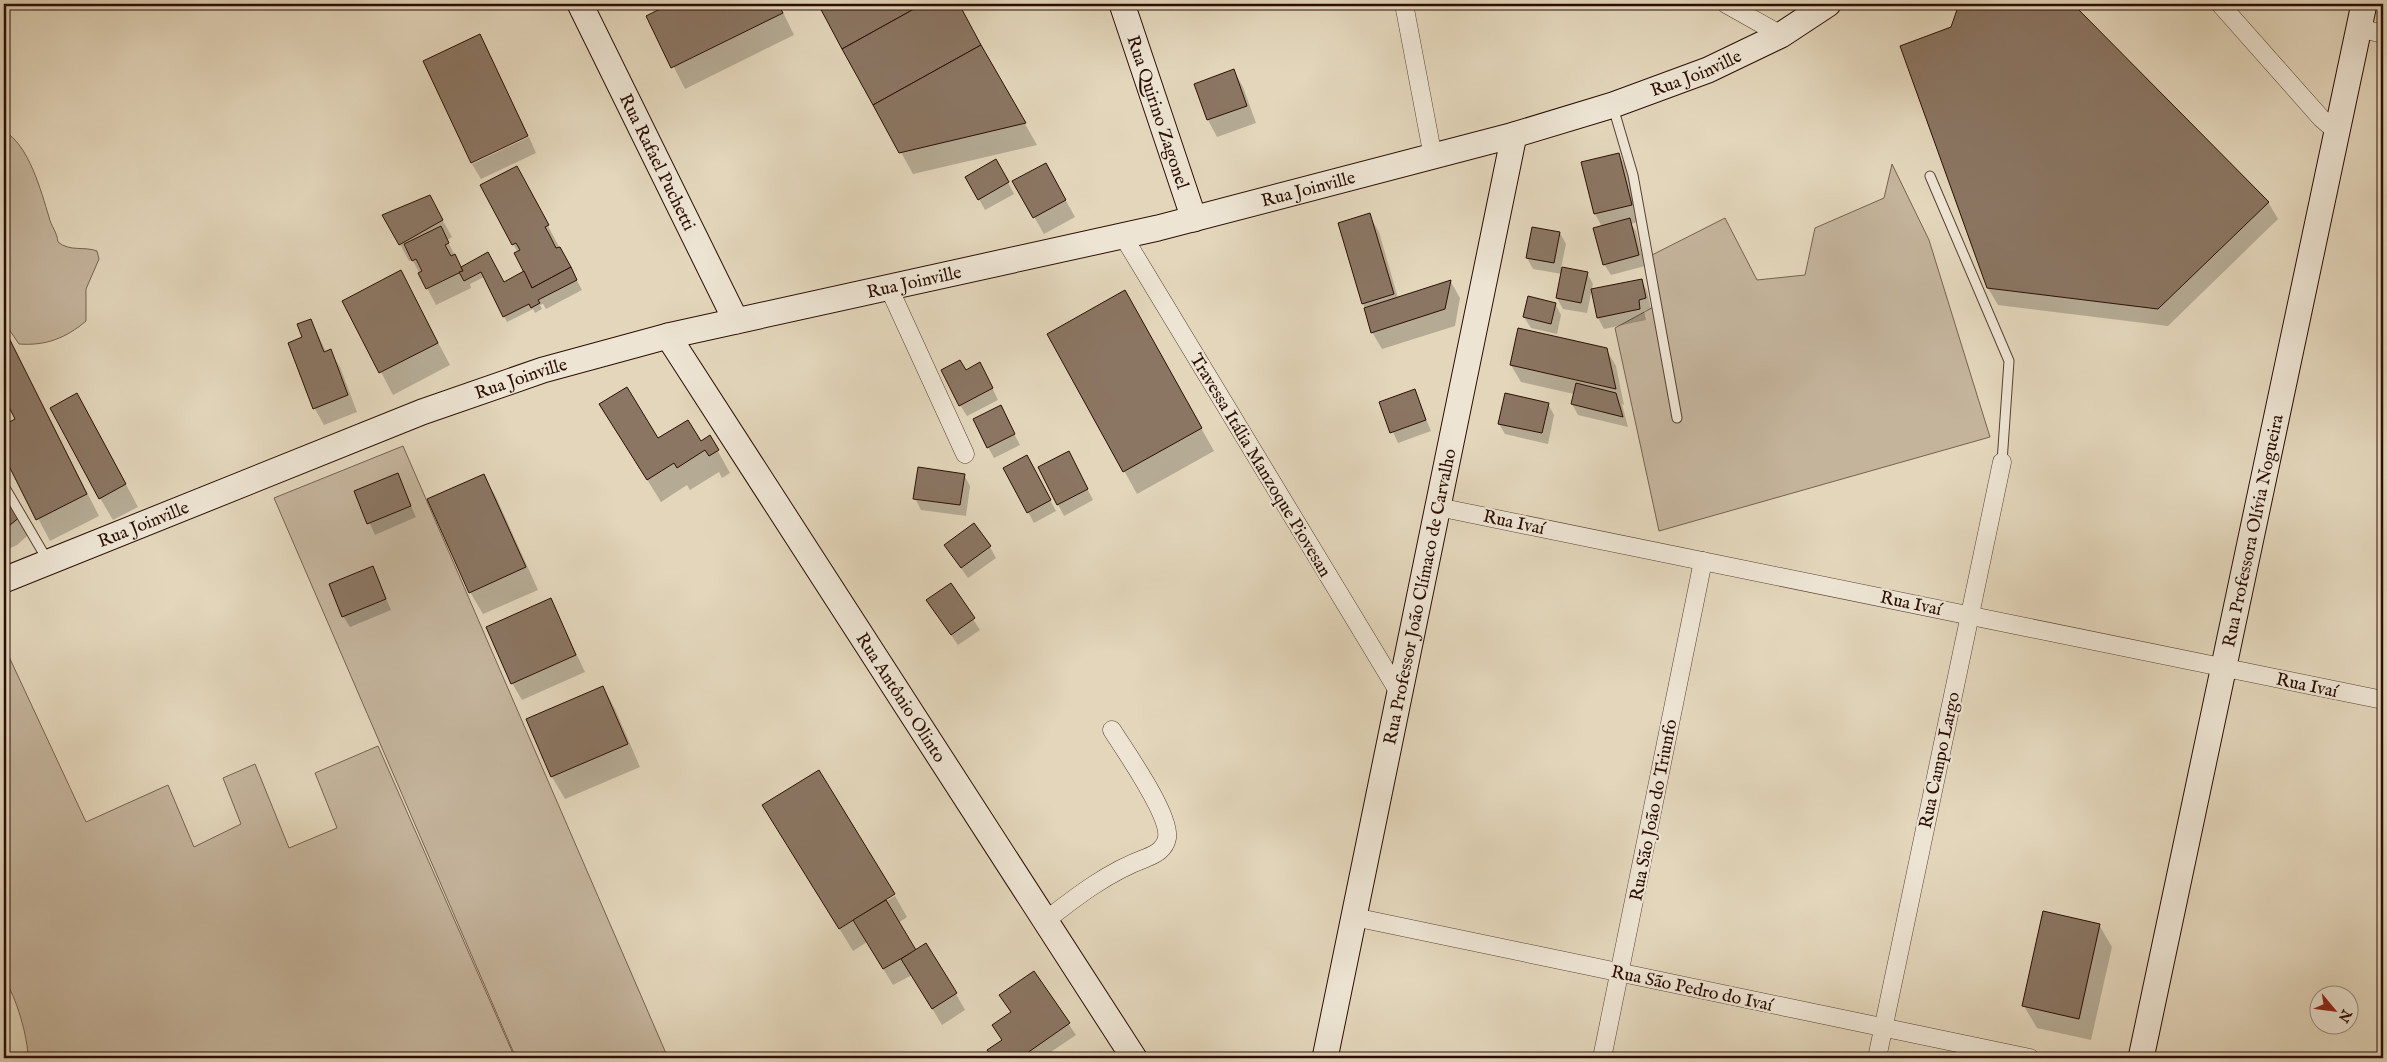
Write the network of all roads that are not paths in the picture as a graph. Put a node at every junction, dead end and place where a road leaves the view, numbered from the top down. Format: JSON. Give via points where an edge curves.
{"nodes":[{"id":1,"x":580,"y":4,"type":"edge"},
{"id":2,"x":1122,"y":4,"type":"edge"},
{"id":3,"x":1404,"y":4,"type":"edge"},
{"id":4,"x":1726,"y":4,"type":"edge"},
{"id":5,"x":1828,"y":4,"type":"edge"},
{"id":6,"x":2220,"y":4,"type":"edge"},
{"id":7,"x":2364,"y":4,"type":"edge"},
{"id":8,"x":2359,"y":28,"type":"junction"},
{"id":9,"x":2383,"y":34,"type":"edge"},
{"id":10,"x":1781,"y":35,"type":"junction"},
{"id":11,"x":1613,"y":105,"type":"junction"},
{"id":12,"x":2337,"y":132,"type":"junction"},
{"id":13,"x":1514,"y":135,"type":"junction"},
{"id":14,"x":1433,"y":157,"type":"junction"},
{"id":15,"x":1930,"y":176,"type":"dead end"},
{"id":16,"x":1194,"y":219,"type":"junction"},
{"id":17,"x":1123,"y":236,"type":"junction"},
{"id":18,"x":889,"y":288,"type":"junction"},
{"id":19,"x":736,"y":321,"type":"junction"},
{"id":20,"x":668,"y":336,"type":"junction"},
{"id":21,"x":1677,"y":418,"type":"dead end"},
{"id":22,"x":965,"y":454,"type":"dead end"},
{"id":23,"x":2002,"y":462,"type":"joint"},
{"id":24,"x":4,"y":486,"type":"edge"},
{"id":25,"x":1438,"y":507,"type":"junction"},
{"id":26,"x":1703,"y":561,"type":"junction"},
{"id":27,"x":48,"y":562,"type":"junction"},
{"id":28,"x":4,"y":580,"type":"edge"},
{"id":29,"x":1969,"y":616,"type":"junction"},
{"id":30,"x":2224,"y":668,"type":"junction"},
{"id":31,"x":1400,"y":694,"type":"junction"},
{"id":32,"x":2383,"y":700,"type":"edge"},
{"id":33,"x":1112,"y":730,"type":"dead end"},
{"id":34,"x":1354,"y":917,"type":"junction"},
{"id":35,"x":1045,"y":921,"type":"junction"},
{"id":36,"x":1619,"y":973,"type":"junction"},
{"id":37,"x":1883,"y":1028,"type":"junction"},
{"id":38,"x":1134,"y":1058,"type":"edge"},
{"id":39,"x":1325,"y":1058,"type":"edge"},
{"id":40,"x":1602,"y":1058,"type":"edge"},
{"id":41,"x":1877,"y":1058,"type":"edge"},
{"id":42,"x":2030,"y":1058,"type":"edge"},
{"id":43,"x":2141,"y":1058,"type":"edge"}],
"edges":[{"from":1,"to":19,"type":"main road","name":"Rua Rafael Puchetti"},
{"from":2,"to":16,"type":"main road","name":"Rua Quirino Zagonel"},
{"from":3,"to":14,"type":"street"},
{"from":4,"to":10,"type":"street"},
{"from":5,"to":10,"type":"main road","name":"Rua Joinville"},
{"from":6,"to":12,"type":"street"},
{"from":7,"to":8,"type":"main road","name":"Rua Professora Olívia Nogueira"},
{"from":8,"to":9,"type":"street"},
{"from":8,"to":12,"type":"main road","name":"Rua Professora Olívia Nogueira"},
{"from":10,"to":11,"type":"main road","name":"Rua Joinville","via":[[1708,70]]},
{"from":11,"to":13,"type":"main road","name":"Rua Joinville"},
{"from":11,"to":21,"type":"lane","via":[[1633,175]]},
{"from":12,"to":30,"type":"main road","name":"Rua Professora Olívia Nogueira"},
{"from":13,"to":14,"type":"main road","name":"Rua Joinville"},
{"from":13,"to":25,"type":"main road","name":"Rua Professor João Clímaco de Carvalho"},
{"from":14,"to":16,"type":"main road","name":"Rua Joinville"},
{"from":15,"to":23,"type":"lane","via":[[2010,361]]},
{"from":16,"to":17,"type":"main road","name":"Rua Joinville"},
{"from":17,"to":18,"type":"main road","name":"Rua Joinville"},
{"from":17,"to":31,"type":"street","name":"Travessa Itália Manzoque Piovesan"},
{"from":18,"to":19,"type":"main road","name":"Rua Joinville"},
{"from":18,"to":22,"type":"street"},
{"from":19,"to":20,"type":"main road","name":"Rua Joinville"},
{"from":20,"to":27,"type":"main road","name":"Rua Joinville","via":[[578,359],[431,409]]},
{"from":20,"to":35,"type":"main road","name":"Rua Antônio Olinto"},
{"from":23,"to":29,"type":"street","name":"Rua Campo Largo"},
{"from":24,"to":27,"type":"lane"},
{"from":25,"to":26,"type":"street","name":"Rua Ivaí"},
{"from":25,"to":31,"type":"main road","name":"Rua Professor João Clímaco de Carvalho"},
{"from":26,"to":29,"type":"street","name":"Rua Ivaí"},
{"from":26,"to":36,"type":"street","name":"Rua São João do Triunfo"},
{"from":27,"to":28,"type":"main road","name":"Rua Joinville"},
{"from":29,"to":30,"type":"street","name":"Rua Ivaí"},
{"from":29,"to":37,"type":"street","name":"Rua Campo Largo"},
{"from":30,"to":32,"type":"street","name":"Rua Ivaí"},
{"from":30,"to":43,"type":"main road","name":"Rua Professora Olívia Nogueira"},
{"from":31,"to":34,"type":"main road","name":"Rua Professor João Clímaco de Carvalho"},
{"from":33,"to":35,"type":"street","via":[[1161,812],[1168,829],[1167,840],[1153,855],[1123,866]]},
{"from":34,"to":36,"type":"street","name":"Rua São Pedro do Ivaí"},
{"from":34,"to":39,"type":"main road","name":"Rua Professor João Clímaco de Carvalho"},
{"from":35,"to":38,"type":"main road","name":"Rua Antônio Olinto"},
{"from":36,"to":37,"type":"street","name":"Rua São Pedro do Ivaí"},
{"from":36,"to":40,"type":"street","name":"Rua São João do Triunfo"},
{"from":37,"to":41,"type":"street","name":"Rua Campo Largo"},
{"from":37,"to":42,"type":"street","name":"Rua São Pedro do Ivaí"}]}
